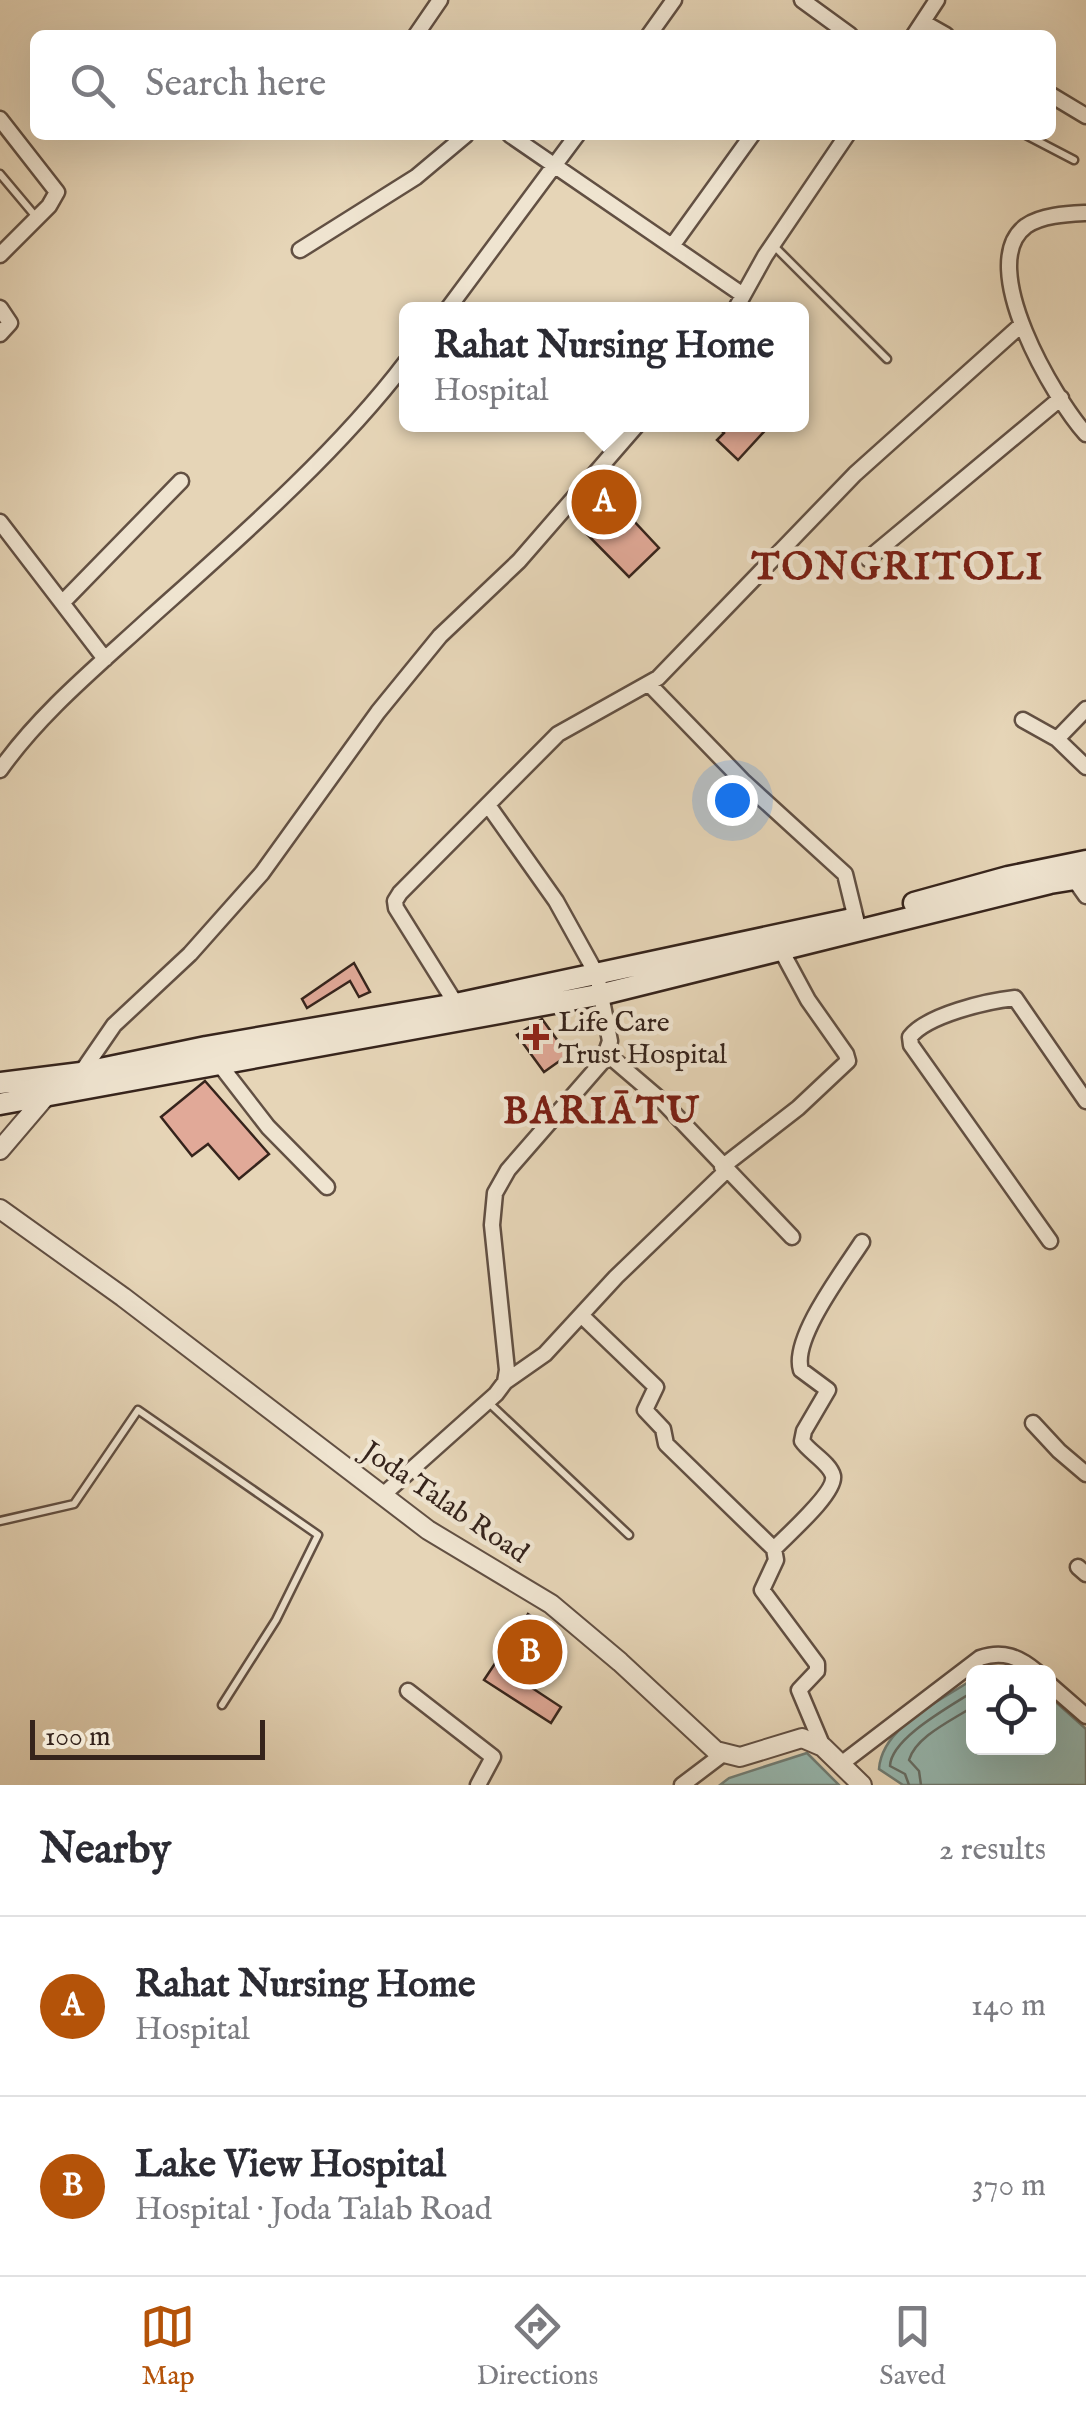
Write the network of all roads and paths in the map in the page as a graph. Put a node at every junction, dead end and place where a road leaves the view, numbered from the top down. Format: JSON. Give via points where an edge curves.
{"nodes":[{"id":1,"x":440,"y":0,"type":"edge"},
{"id":2,"x":674,"y":0,"type":"edge"},
{"id":3,"x":802,"y":0,"type":"edge"},
{"id":4,"x":937,"y":0,"type":"edge"},
{"id":5,"x":829,"y":29,"type":"edge"},
{"id":6,"x":918,"y":29,"type":"edge"},
{"id":7,"x":419,"y":30,"type":"edge"},
{"id":8,"x":653,"y":30,"type":"edge"},
{"id":9,"x":1056,"y":97,"type":"edge"},
{"id":10,"x":1086,"y":116,"type":"edge"},
{"id":11,"x":0,"y":118,"type":"edge"},
{"id":12,"x":460,"y":140,"type":"edge"},
{"id":13,"x":517,"y":140,"type":"edge"},
{"id":14,"x":573,"y":140,"type":"edge"},
{"id":15,"x":748,"y":140,"type":"edge"},
{"id":16,"x":844,"y":140,"type":"edge"},
{"id":17,"x":1036,"y":140,"type":"edge"},
{"id":18,"x":1074,"y":160,"type":"dead end"},
{"id":19,"x":555,"y":166,"type":"junction"},
{"id":20,"x":0,"y":174,"type":"edge"},
{"id":21,"x":1086,"y":213,"type":"edge"},
{"id":22,"x":37,"y":218,"type":"junction"},
{"id":23,"x":773,"y":245,"type":"junction"},
{"id":24,"x":672,"y":246,"type":"junction"},
{"id":25,"x":300,"y":250,"type":"dead end"},
{"id":26,"x":0,"y":255,"type":"edge"},
{"id":27,"x":743,"y":295,"type":"junction"},
{"id":28,"x":453,"y":302,"type":"edge"},
{"id":29,"x":739,"y":302,"type":"edge"},
{"id":30,"x":0,"y":308,"type":"edge"},
{"id":31,"x":1020,"y":326,"type":"junction"},
{"id":32,"x":0,"y":334,"type":"edge"},
{"id":33,"x":887,"y":359,"type":"dead end"},
{"id":34,"x":399,"y":371,"type":"edge"},
{"id":35,"x":1061,"y":398,"type":"junction"},
{"id":36,"x":631,"y":432,"type":"edge"},
{"id":37,"x":1086,"y":434,"type":"edge"},
{"id":38,"x":181,"y":481,"type":"dead end"},
{"id":39,"x":0,"y":522,"type":"edge"},
{"id":40,"x":868,"y":558,"type":"dead end"},
{"id":41,"x":62,"y":603,"type":"junction"},
{"id":42,"x":105,"y":659,"type":"junction"},
{"id":43,"x":650,"y":684,"type":"junction"},
{"id":44,"x":1086,"y":709,"type":"edge"},
{"id":45,"x":1023,"y":720,"type":"dead end"},
{"id":46,"x":1057,"y":739,"type":"junction"},
{"id":47,"x":1086,"y":767,"type":"edge"},
{"id":48,"x":0,"y":770,"type":"edge"},
{"id":49,"x":488,"y":805,"type":"junction"},
{"id":50,"x":1083,"y":878,"type":"edge"},
{"id":51,"x":856,"y":919,"type":"junction"},
{"id":52,"x":782,"y":950,"type":"junction"},
{"id":53,"x":600,"y":985,"type":"junction"},
{"id":54,"x":456,"y":1004,"type":"junction"},
{"id":55,"x":606,"y":1054,"type":"junction"},
{"id":56,"x":220,"y":1065,"type":"junction"},
{"id":57,"x":81,"y":1073,"type":"junction"},
{"id":58,"x":0,"y":1083,"type":"edge"},
{"id":59,"x":48,"y":1086,"type":"junction"},
{"id":60,"x":1086,"y":1101,"type":"edge"},
{"id":61,"x":0,"y":1104,"type":"edge"},
{"id":62,"x":0,"y":1150,"type":"edge"},
{"id":63,"x":724,"y":1169,"type":"junction"},
{"id":64,"x":327,"y":1187,"type":"dead end"},
{"id":65,"x":0,"y":1209,"type":"edge"},
{"id":66,"x":792,"y":1237,"type":"dead end"},
{"id":67,"x":1050,"y":1241,"type":"dead end"},
{"id":68,"x":862,"y":1242,"type":"dead end"},
{"id":69,"x":581,"y":1315,"type":"junction"},
{"id":70,"x":505,"y":1382,"type":"junction"},
{"id":71,"x":488,"y":1402,"type":"junction"},
{"id":72,"x":1034,"y":1423,"type":"dead end"},
{"id":73,"x":1086,"y":1474,"type":"edge"},
{"id":74,"x":384,"y":1494,"type":"junction"},
{"id":75,"x":0,"y":1521,"type":"edge"},
{"id":76,"x":629,"y":1535,"type":"dead end"},
{"id":77,"x":774,"y":1549,"type":"junction"},
{"id":78,"x":971,"y":1665,"type":"edge"},
{"id":79,"x":1028,"y":1665,"type":"edge"},
{"id":80,"x":966,"y":1669,"type":"edge"},
{"id":81,"x":1056,"y":1690,"type":"edge"},
{"id":82,"x":408,"y":1691,"type":"dead end"},
{"id":83,"x":222,"y":1704,"type":"dead end"},
{"id":84,"x":1086,"y":1716,"type":"edge"},
{"id":85,"x":823,"y":1748,"type":"junction"},
{"id":86,"x":723,"y":1754,"type":"junction"},
{"id":87,"x":841,"y":1764,"type":"junction"},
{"id":88,"x":478,"y":1785,"type":"edge"},
{"id":89,"x":682,"y":1785,"type":"edge"},
{"id":90,"x":862,"y":1785,"type":"edge"}],
"edges":[{"from":1,"to":7,"type":"street"},
{"from":2,"to":8,"type":"street"},
{"from":3,"to":5,"type":"street"},
{"from":4,"to":6,"type":"street"},
{"from":9,"to":10,"type":"street"},
{"from":11,"to":22,"type":"street","via":[[56,188]]},
{"from":12,"to":25,"type":"street","via":[[416,177]]},
{"from":13,"to":19,"type":"street"},
{"from":14,"to":19,"type":"street"},
{"from":15,"to":24,"type":"street"},
{"from":16,"to":23,"type":"street"},
{"from":17,"to":18,"type":"lane"},
{"from":19,"to":24,"type":"street"},
{"from":19,"to":28,"type":"street"},
{"from":20,"to":22,"type":"lane"},
{"from":21,"to":31,"type":"street","via":[[1038,220],[1015,238],[1010,274]]},
{"from":22,"to":26,"type":"street"},
{"from":23,"to":27,"type":"street"},
{"from":23,"to":33,"type":"lane"},
{"from":24,"to":27,"type":"street"},
{"from":27,"to":29,"type":"street"},
{"from":30,"to":32,"type":"street","via":[[10,323]]},
{"from":31,"to":35,"type":"street"},
{"from":31,"to":43,"type":"street","via":[[855,474]]},
{"from":34,"to":42,"type":"street","via":[[363,415]]},
{"from":35,"to":37,"type":"street"},
{"from":35,"to":40,"type":"street"},
{"from":36,"to":57,"type":"street","via":[[519,561],[440,636],[262,873],[114,1025]]},
{"from":38,"to":41,"type":"street"},
{"from":39,"to":41,"type":"street"},
{"from":41,"to":42,"type":"street"},
{"from":42,"to":48,"type":"street"},
{"from":43,"to":49,"type":"street","via":[[558,734]]},
{"from":43,"to":51,"type":"street","via":[[845,874]]},
{"from":44,"to":46,"type":"street"},
{"from":45,"to":46,"type":"street"},
{"from":46,"to":47,"type":"street"},
{"from":49,"to":53,"type":"street","via":[[556,901]]},
{"from":49,"to":54,"type":"street","via":[[395,901]]},
{"from":50,"to":51,"type":"main road","via":[[1008,877]]},
{"from":50,"to":52,"type":"main road"},
{"from":51,"to":53,"type":"main road"},
{"from":52,"to":53,"type":"main road"},
{"from":52,"to":63,"type":"street","via":[[848,1061]]},
{"from":53,"to":54,"type":"main road"},
{"from":53,"to":55,"type":"street","via":[[609,1030]]},
{"from":53,"to":56,"type":"main road"},
{"from":54,"to":57,"type":"main road"},
{"from":55,"to":63,"type":"street","via":[[662,1101]]},
{"from":55,"to":70,"type":"street","via":[[495,1193]]},
{"from":56,"to":59,"type":"main road"},
{"from":56,"to":64,"type":"street"},
{"from":57,"to":59,"type":"main road"},
{"from":58,"to":59,"type":"main road"},
{"from":59,"to":61,"type":"main road"},
{"from":59,"to":62,"type":"street"},
{"from":60,"to":67,"type":"street","via":[[1015,998],[948,1014],[910,1037]]},
{"from":63,"to":66,"type":"street"},
{"from":63,"to":69,"type":"street"},
{"from":65,"to":74,"type":"street","name":"Joda Talab Road"},
{"from":68,"to":77,"type":"street","via":[[799,1358],[801,1370],[828,1390],[802,1440],[832,1472],[832,1482]]},
{"from":69,"to":70,"type":"street","via":[[532,1366]]},
{"from":69,"to":77,"type":"street","via":[[656,1387],[645,1410],[666,1444]]},
{"from":70,"to":71,"type":"street"},
{"from":71,"to":74,"type":"street"},
{"from":71,"to":76,"type":"lane"},
{"from":72,"to":73,"type":"street"},
{"from":74,"to":86,"type":"street","name":"Joda Talab Road","via":[[450,1544],[550,1604]]},
{"from":75,"to":83,"type":"lane","via":[[74,1504],[138,1410],[318,1535],[276,1620]]},
{"from":77,"to":85,"type":"street","via":[[776,1560],[762,1590],[817,1664],[798,1690]]},
{"from":78,"to":79,"type":"street","via":[[1004,1654]]},
{"from":80,"to":87,"type":"street"},
{"from":81,"to":84,"type":"street"},
{"from":82,"to":88,"type":"street","via":[[493,1757]]},
{"from":85,"to":86,"type":"street","via":[[802,1738],[740,1757]]},
{"from":85,"to":87,"type":"street"},
{"from":86,"to":89,"type":"street"},
{"from":87,"to":90,"type":"street"}]}
